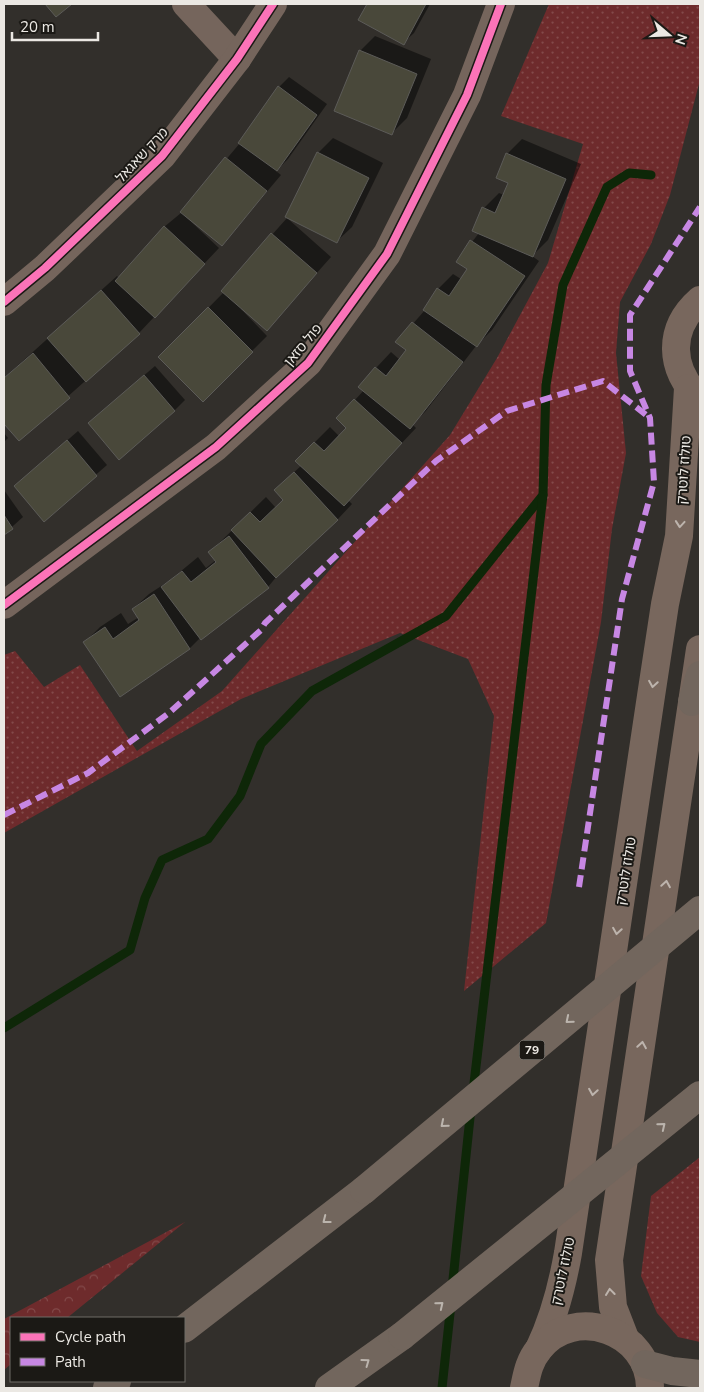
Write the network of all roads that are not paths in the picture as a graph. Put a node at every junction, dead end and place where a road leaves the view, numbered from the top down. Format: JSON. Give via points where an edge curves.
{"nodes":[{"id":1,"x":186,"y":4,"type":"edge"},
{"id":2,"x":274,"y":4,"type":"edge"},
{"id":3,"x":502,"y":4,"type":"edge"},
{"id":4,"x":237,"y":59,"type":"junction"},
{"id":5,"x":4,"y":302,"type":"edge"},
{"id":6,"x":697,"y":303,"type":"edge"},
{"id":7,"x":694,"y":393,"type":"edge"},
{"id":8,"x":4,"y":605,"type":"edge"},
{"id":9,"x":700,"y":649,"type":"edge"},
{"id":10,"x":700,"y":675,"type":"edge"},
{"id":11,"x":692,"y":702,"type":"junction"},
{"id":12,"x":700,"y":910,"type":"edge"},
{"id":13,"x":700,"y":1095,"type":"edge"},
{"id":14,"x":185,"y":1328,"type":"edge"},
{"id":15,"x":625,"y":1338,"type":"junction"},
{"id":16,"x":538,"y":1349,"type":"junction"},
{"id":17,"x":700,"y":1374,"type":"edge"},
{"id":18,"x":648,"y":1376,"type":"edge"},
{"id":19,"x":329,"y":1388,"type":"edge"},
{"id":20,"x":524,"y":1388,"type":"edge"}],
"edges":[{"from":1,"to":4,"type":"street"},
{"from":2,"to":4,"type":"street","name":"מרק שאגאל"},
{"from":3,"to":8,"type":"street","name":"פול סזאן","via":[[467,95],[387,254],[308,363],[216,447]]},
{"from":4,"to":5,"type":"street","name":"מרק שאגאל","via":[[162,156],[46,268]]},
{"from":6,"to":7,"type":"main road","via":[[679,327],[676,348],[679,369]]},
{"from":7,"to":16,"type":"main road","name":"טולוז לוטרק","one_way":true,"via":[[679,536],[652,687],[568,1253],[560,1297]]},
{"from":9,"to":11,"type":"main road"},
{"from":10,"to":11,"type":"highway"},
{"from":15,"to":11,"type":"main road","one_way":true,"via":[[612,1307],[609,1260]]},
{"from":12,"to":14,"type":"highway","number":"79","one_way":true,"bridge":true,"via":[[364,1190]]},
{"from":19,"to":13,"type":"highway","one_way":true,"bridge":true,"via":[[402,1336]]},
{"from":15,"to":16,"type":"main road","via":[[608,1329],[570,1328],[553,1336]]},
{"from":15,"to":18,"type":"main road","via":[[637,1350]]},
{"from":16,"to":20,"type":"main road","name":"טולוז לוטרק","via":[[528,1367]]},
{"from":17,"to":18,"type":"highway","via":[[672,1371]]}]}
